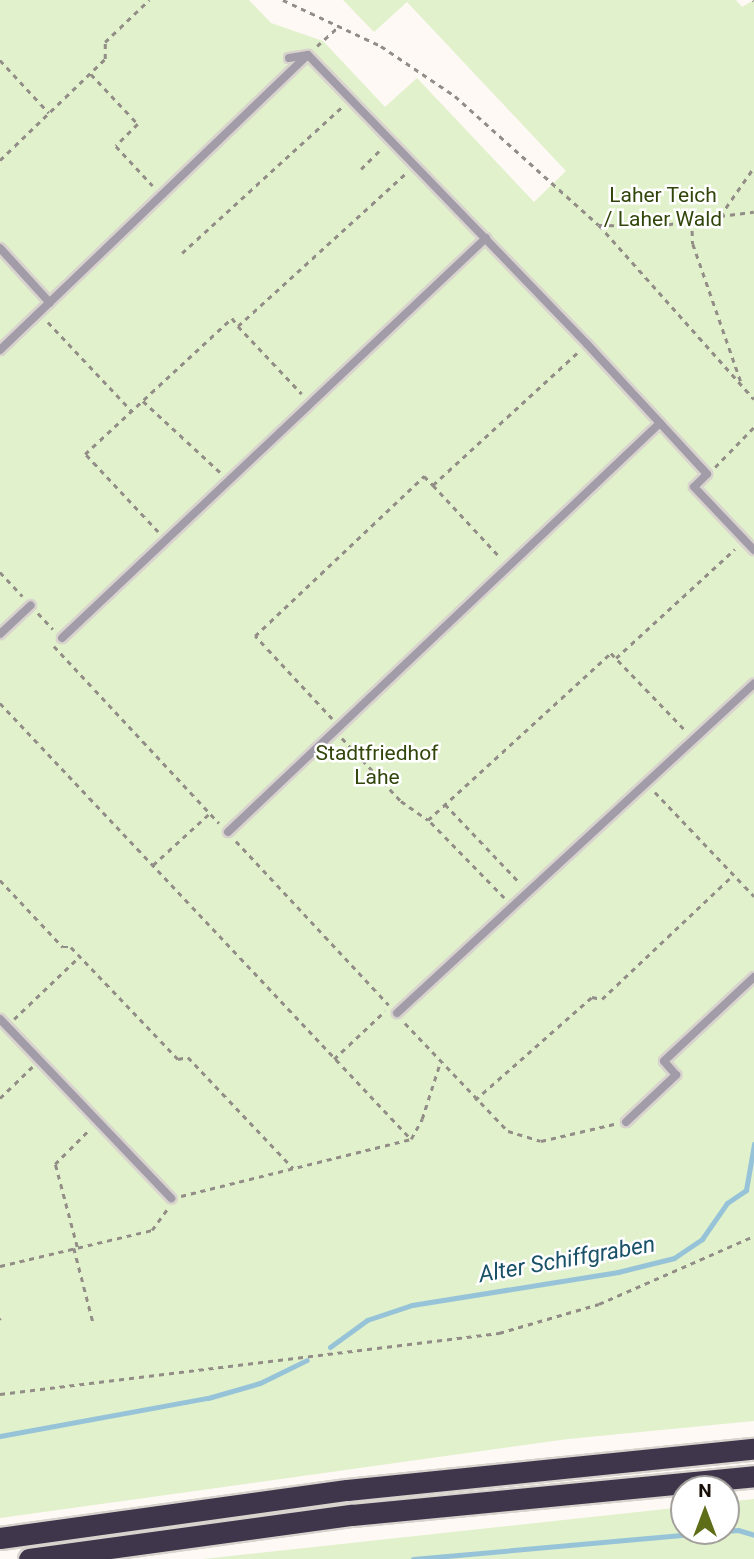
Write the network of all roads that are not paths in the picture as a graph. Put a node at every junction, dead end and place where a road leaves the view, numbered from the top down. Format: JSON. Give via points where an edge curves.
{"nodes":[{"id":1,"x":309,"y":55,"type":"junction"},
{"id":2,"x":289,"y":58,"type":"dead end"},
{"id":3,"x":486,"y":238,"type":"junction"},
{"id":4,"x":0,"y":248,"type":"edge"},
{"id":5,"x":50,"y":303,"type":"junction"},
{"id":6,"x":0,"y":350,"type":"edge"},
{"id":7,"x":660,"y":424,"type":"junction"},
{"id":8,"x":754,"y":550,"type":"edge"},
{"id":9,"x":31,"y":605,"type":"road end"},
{"id":10,"x":0,"y":634,"type":"edge"},
{"id":11,"x":62,"y":638,"type":"road end"},
{"id":12,"x":754,"y":683,"type":"edge"},
{"id":13,"x":228,"y":832,"type":"road end"},
{"id":14,"x":754,"y":977,"type":"edge"},
{"id":15,"x":393,"y":1010,"type":"road end"},
{"id":16,"x":3,"y":1023,"type":"edge"},
{"id":17,"x":625,"y":1122,"type":"road end"},
{"id":18,"x":171,"y":1198,"type":"road end"},
{"id":19,"x":754,"y":1450,"type":"edge"},
{"id":20,"x":754,"y":1476,"type":"edge"},
{"id":21,"x":0,"y":1538,"type":"edge"},
{"id":22,"x":29,"y":1559,"type":"edge"}],
"edges":[{"from":1,"to":2,"type":"lane"},
{"from":1,"to":3,"type":"lane"},
{"from":1,"to":5,"type":"lane"},
{"from":3,"to":7,"type":"lane"},
{"from":3,"to":11,"type":"lane"},
{"from":4,"to":5,"type":"lane"},
{"from":5,"to":6,"type":"lane"},
{"from":7,"to":8,"type":"lane","via":[[707,474],[694,487]]},
{"from":7,"to":13,"type":"lane"},
{"from":9,"to":10,"type":"lane"},
{"from":12,"to":15,"type":"lane","via":[[530,893]]},
{"from":14,"to":17,"type":"lane","via":[[664,1061],[676,1074]]},
{"from":16,"to":18,"type":"lane"},
{"from":19,"to":21,"type":"highway","via":[[347,1490]]},
{"from":20,"to":22,"type":"highway","via":[[338,1517]]}]}
